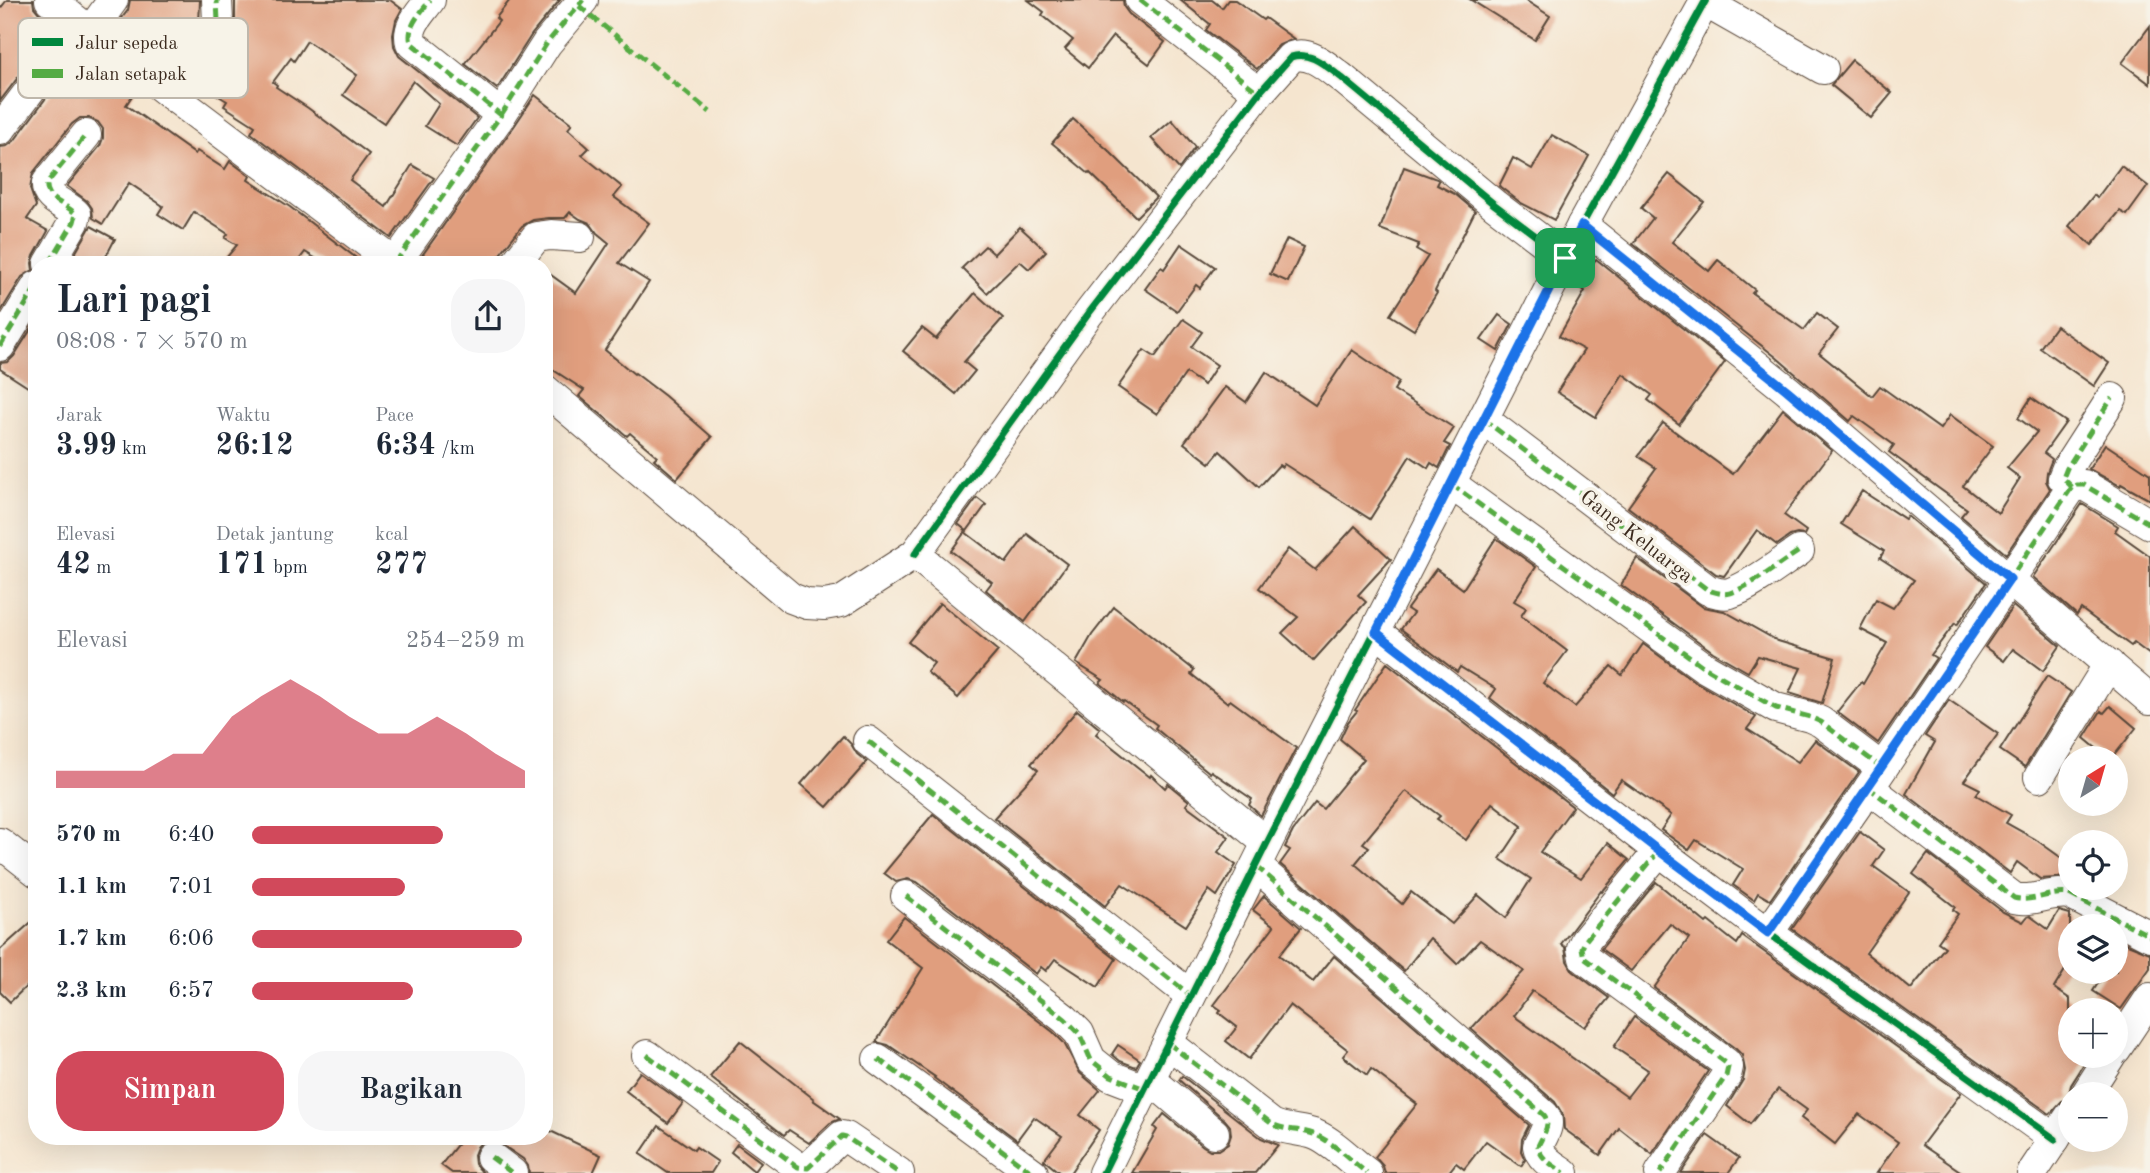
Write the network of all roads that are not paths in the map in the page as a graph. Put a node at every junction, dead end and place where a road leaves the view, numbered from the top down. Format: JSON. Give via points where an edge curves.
{"nodes":[{"id":1,"x":50,"y":0,"type":"edge"},
{"id":2,"x":113,"y":0,"type":"edge"},
{"id":3,"x":217,"y":0,"type":"edge"},
{"id":4,"x":430,"y":0,"type":"edge"},
{"id":5,"x":583,"y":0,"type":"edge"},
{"id":6,"x":1140,"y":0,"type":"edge"},
{"id":7,"x":1701,"y":2,"type":"edge"},
{"id":8,"x":72,"y":18,"type":"edge"},
{"id":9,"x":95,"y":18,"type":"edge"},
{"id":10,"x":218,"y":18,"type":"edge"},
{"id":11,"x":1823,"y":69,"type":"dead end"},
{"id":12,"x":1259,"y":93,"type":"junction"},
{"id":13,"x":27,"y":98,"type":"edge"},
{"id":14,"x":175,"y":98,"type":"edge"},
{"id":15,"x":501,"y":115,"type":"junction"},
{"id":16,"x":0,"y":130,"type":"edge"},
{"id":17,"x":86,"y":135,"type":"dead end"},
{"id":18,"x":1582,"y":225,"type":"junction"},
{"id":19,"x":580,"y":237,"type":"dead end"},
{"id":20,"x":55,"y":256,"type":"edge"},
{"id":21,"x":385,"y":256,"type":"edge"},
{"id":22,"x":402,"y":256,"type":"edge"},
{"id":23,"x":521,"y":256,"type":"edge"},
{"id":24,"x":1565,"y":258,"type":"junction"},
{"id":25,"x":28,"y":301,"type":"edge"},
{"id":26,"x":0,"y":346,"type":"edge"},
{"id":27,"x":553,"y":397,"type":"edge"},
{"id":28,"x":2112,"y":398,"type":"dead end"},
{"id":29,"x":1483,"y":419,"type":"junction"},
{"id":30,"x":1451,"y":484,"type":"junction"},
{"id":31,"x":2072,"y":487,"type":"junction"},
{"id":32,"x":2150,"y":524,"type":"edge"},
{"id":33,"x":1799,"y":551,"type":"dead end"},
{"id":34,"x":915,"y":554,"type":"junction"},
{"id":35,"x":2010,"y":579,"type":"junction"},
{"id":36,"x":1376,"y":632,"type":"junction"},
{"id":37,"x":2109,"y":664,"type":"junction"},
{"id":38,"x":2150,"y":700,"type":"edge"},
{"id":39,"x":868,"y":741,"type":"dead end"},
{"id":40,"x":2039,"y":777,"type":"dead end"},
{"id":41,"x":1876,"y":778,"type":"junction"},
{"id":42,"x":0,"y":843,"type":"edge"},
{"id":43,"x":1659,"y":851,"type":"junction"},
{"id":44,"x":1262,"y":855,"type":"junction"},
{"id":45,"x":28,"y":865,"type":"edge"},
{"id":46,"x":906,"y":896,"type":"dead end"},
{"id":47,"x":1768,"y":933,"type":"junction"},
{"id":48,"x":2150,"y":936,"type":"edge"},
{"id":49,"x":1190,"y":995,"type":"junction"},
{"id":50,"x":2150,"y":998,"type":"edge"},
{"id":51,"x":2128,"y":1031,"type":"edge"},
{"id":52,"x":1168,"y":1043,"type":"junction"},
{"id":53,"x":647,"y":1055,"type":"dead end"},
{"id":54,"x":878,"y":1059,"type":"dead end"},
{"id":55,"x":1147,"y":1084,"type":"junction"},
{"id":56,"x":2058,"y":1125,"type":"edge"},
{"id":57,"x":1214,"y":1133,"type":"dead end"},
{"id":58,"x":2058,"y":1135,"type":"edge"},
{"id":59,"x":899,"y":1173,"type":"edge"},
{"id":60,"x":1033,"y":1173,"type":"edge"},
{"id":61,"x":1103,"y":1173,"type":"edge"},
{"id":62,"x":1367,"y":1173,"type":"edge"},
{"id":63,"x":1564,"y":1173,"type":"edge"},
{"id":64,"x":1660,"y":1173,"type":"edge"},
{"id":65,"x":2032,"y":1173,"type":"edge"}],
"edges":[{"from":1,"to":8,"type":"street"},
{"from":2,"to":9,"type":"street"},
{"from":3,"to":10,"type":"street"},
{"from":4,"to":15,"type":"street","via":[[411,27],[411,43]]},
{"from":5,"to":15,"type":"street","via":[[547,43]]},
{"from":6,"to":12,"type":"street"},
{"from":7,"to":11,"type":"street"},
{"from":7,"to":18,"type":"street"},
{"from":12,"to":24,"type":"street","via":[[1291,57],[1318,60]]},
{"from":12,"to":34,"type":"street","via":[[1089,313]]},
{"from":13,"to":16,"type":"street"},
{"from":14,"to":21,"type":"street"},
{"from":15,"to":22,"type":"street"},
{"from":17,"to":20,"type":"street","via":[[47,183],[50,197],[76,214]]},
{"from":18,"to":24,"type":"street"},
{"from":18,"to":35,"type":"street","via":[[1787,390]]},
{"from":19,"to":23,"type":"street","via":[[536,237]]},
{"from":24,"to":29,"type":"street"},
{"from":25,"to":26,"type":"street"},
{"from":27,"to":34,"type":"street","via":[[791,598],[807,604],[841,602]]},
{"from":28,"to":31,"type":"street","via":[[2067,468],[2063,478]]},
{"from":29,"to":30,"type":"street"},
{"from":29,"to":33,"type":"street","name":"Gang Keluarga","via":[[1708,590],[1729,593]]},
{"from":30,"to":36,"type":"street"},
{"from":30,"to":41,"type":"street","via":[[1704,667],[1776,708],[1821,722]]},
{"from":31,"to":32,"type":"street","via":[[2084,485]]},
{"from":31,"to":35,"type":"street"},
{"from":34,"to":44,"type":"street"},
{"from":35,"to":37,"type":"street"},
{"from":35,"to":41,"type":"street"},
{"from":36,"to":43,"type":"street"},
{"from":36,"to":44,"type":"street"},
{"from":37,"to":38,"type":"street"},
{"from":37,"to":40,"type":"street"},
{"from":39,"to":49,"type":"street"},
{"from":41,"to":47,"type":"street"},
{"from":41,"to":48,"type":"street","via":[[2014,898],[2024,901],[2069,894]]},
{"from":42,"to":45,"type":"street"},
{"from":43,"to":47,"type":"street"},
{"from":43,"to":64,"type":"street","via":[[1581,948],[1584,958],[1728,1068]]},
{"from":44,"to":49,"type":"street"},
{"from":44,"to":63,"type":"street","via":[[1548,1119],[1538,1150]]},
{"from":46,"to":55,"type":"street","via":[[1065,1019],[1079,1033],[1091,1060],[1111,1076]]},
{"from":47,"to":56,"type":"street"},
{"from":49,"to":52,"type":"street"},
{"from":50,"to":51,"type":"street"},
{"from":52,"to":55,"type":"street"},
{"from":52,"to":62,"type":"street","via":[[1272,1124],[1318,1136]]},
{"from":53,"to":59,"type":"street","via":[[798,1167],[808,1168],[842,1136]]},
{"from":54,"to":60,"type":"street"},
{"from":55,"to":57,"type":"street"},
{"from":55,"to":61,"type":"street"},
{"from":58,"to":65,"type":"street"}]}
